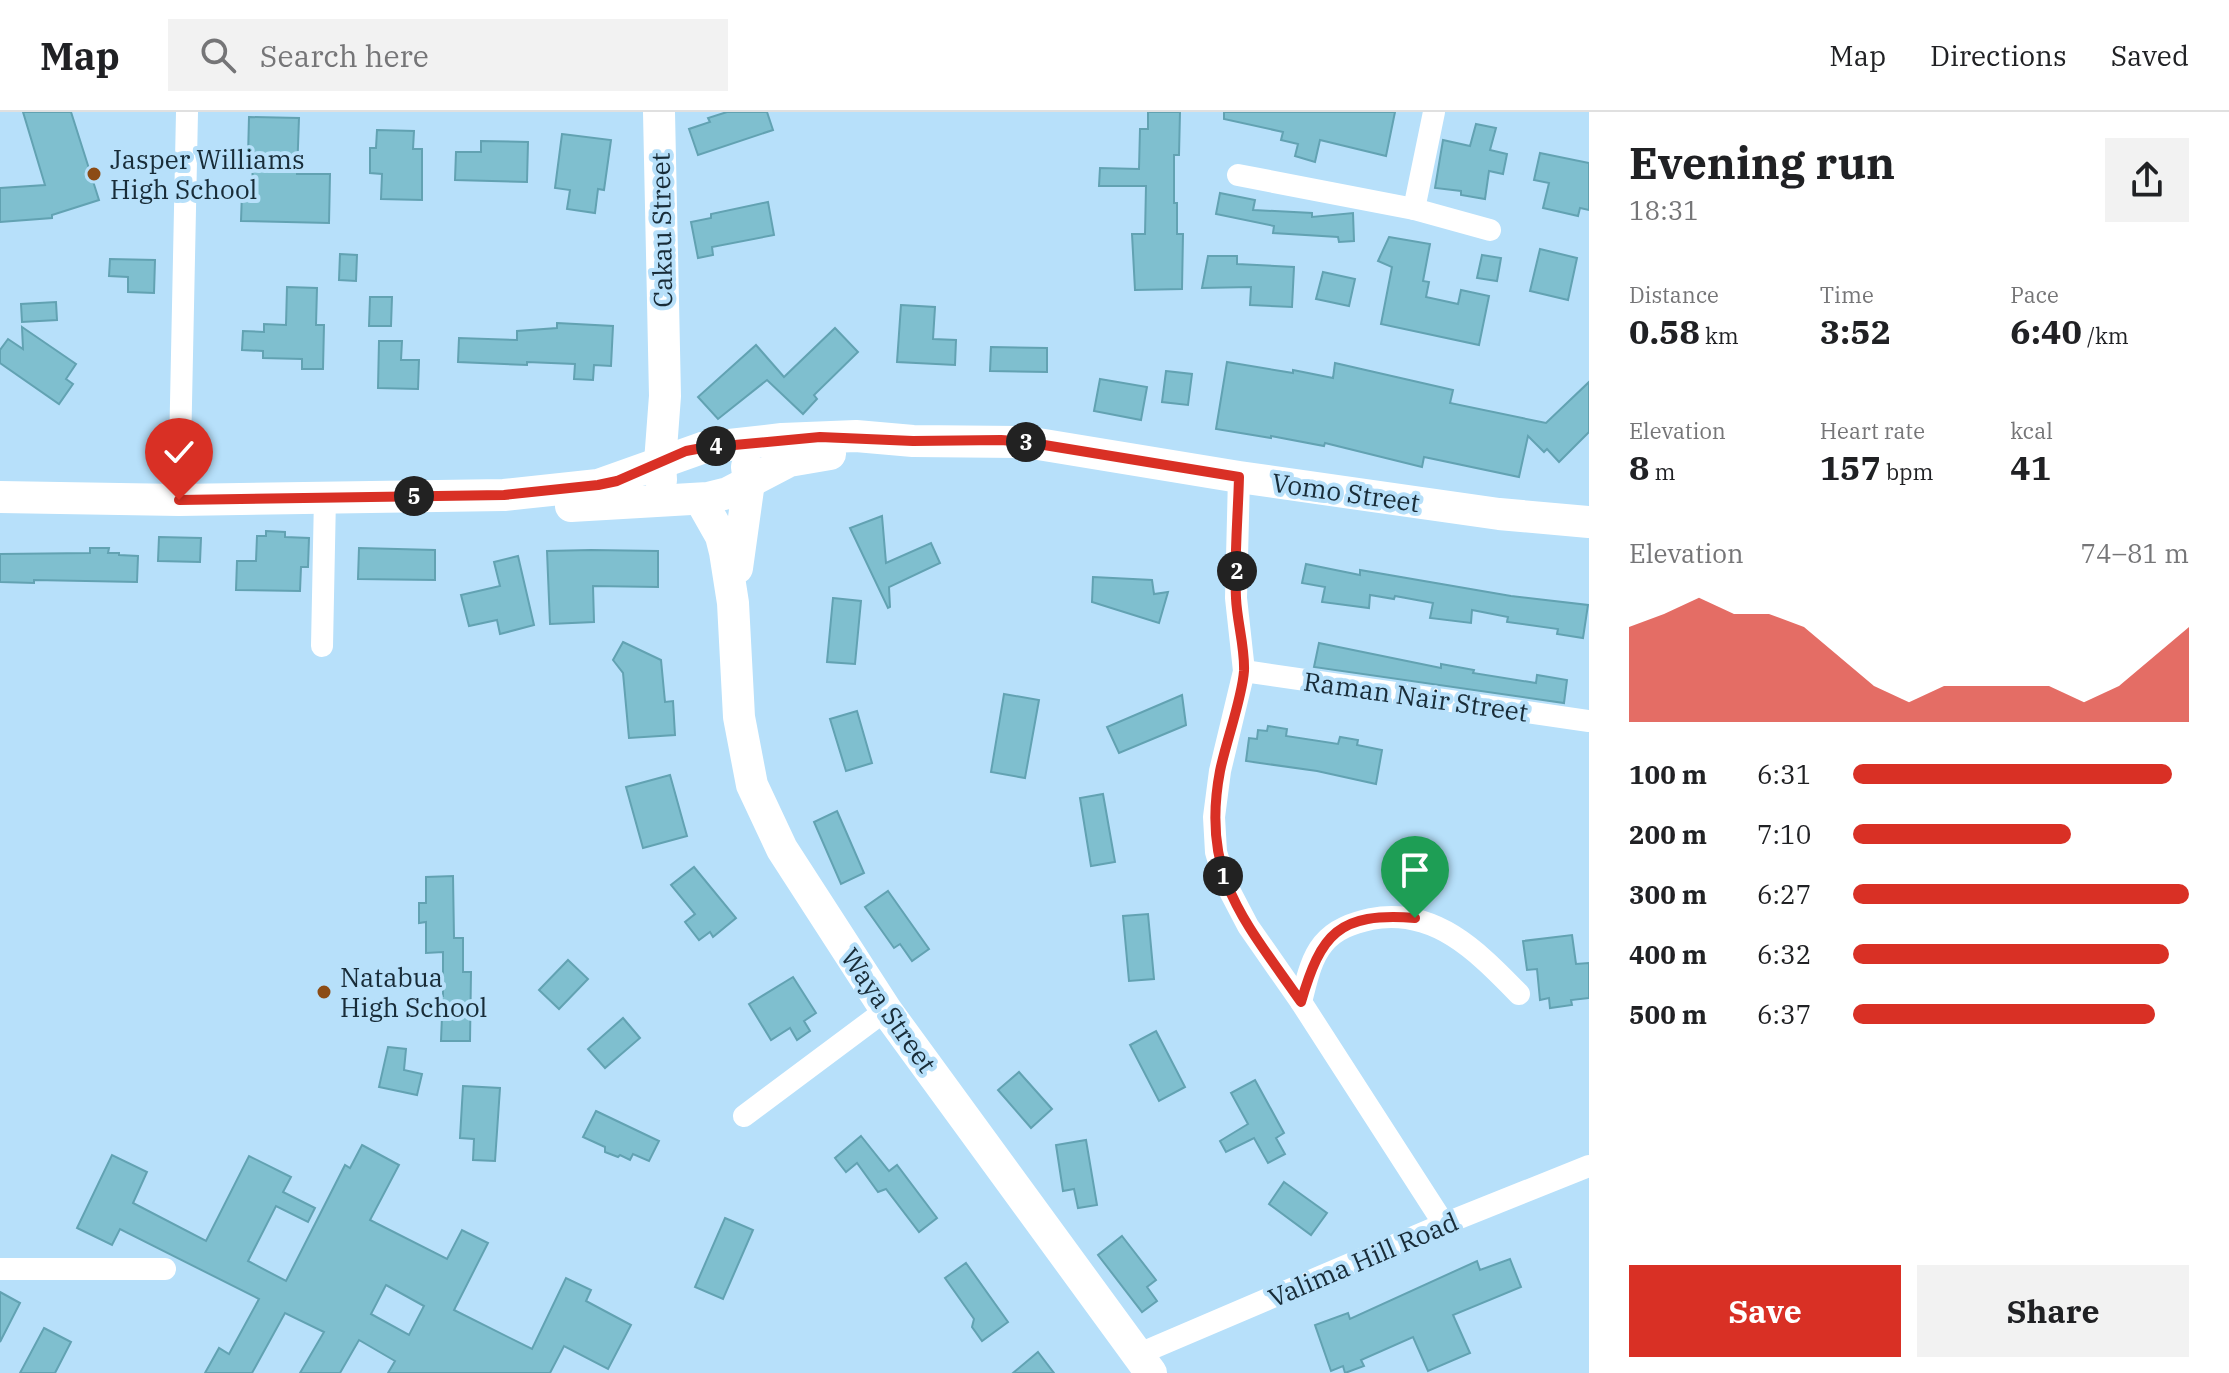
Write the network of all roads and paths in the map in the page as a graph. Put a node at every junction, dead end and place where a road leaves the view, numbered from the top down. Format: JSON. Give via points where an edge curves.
{"nodes":[{"id":1,"x":187,"y":112,"type":"edge"},
{"id":2,"x":659,"y":112,"type":"edge"},
{"id":3,"x":1434,"y":112,"type":"edge"},
{"id":4,"x":1238,"y":175,"type":"dead end"},
{"id":5,"x":1414,"y":209,"type":"junction"},
{"id":6,"x":1490,"y":230,"type":"dead end"},
{"id":7,"x":664,"y":348,"type":"junction"},
{"id":8,"x":913,"y":441,"type":"junction"},
{"id":9,"x":724,"y":445,"type":"junction"},
{"id":10,"x":660,"y":462,"type":"junction"},
{"id":11,"x":1239,"y":477,"type":"junction"},
{"id":12,"x":749,"y":482,"type":"junction"},
{"id":13,"x":504,"y":495,"type":"junction"},
{"id":14,"x":0,"y":497,"type":"edge"},
{"id":15,"x":325,"y":497,"type":"junction"},
{"id":16,"x":179,"y":500,"type":"junction"},
{"id":17,"x":686,"y":500,"type":"junction"},
{"id":18,"x":1589,"y":522,"type":"edge"},
{"id":19,"x":733,"y":603,"type":"junction"},
{"id":20,"x":322,"y":646,"type":"dead end"},
{"id":21,"x":1244,"y":671,"type":"junction"},
{"id":22,"x":1589,"y":721,"type":"edge"},
{"id":23,"x":1519,"y":994,"type":"dead end"},
{"id":24,"x":1301,"y":1002,"type":"junction"},
{"id":25,"x":886,"y":1010,"type":"junction"},
{"id":26,"x":744,"y":1116,"type":"dead end"},
{"id":27,"x":1589,"y":1166,"type":"edge"},
{"id":28,"x":1444,"y":1224,"type":"junction"},
{"id":29,"x":0,"y":1269,"type":"edge"},
{"id":30,"x":165,"y":1269,"type":"dead end"},
{"id":31,"x":1145,"y":1364,"type":"edge"}],
"edges":[{"from":1,"to":16,"type":"street"},
{"from":2,"to":7,"type":"main road","name":"Cakau Street"},
{"from":3,"to":5,"type":"street"},
{"from":4,"to":5,"type":"street"},
{"from":5,"to":6,"type":"street"},
{"from":7,"to":9,"type":"main road","name":"Cakau Street","via":[[680,418],[692,432]]},
{"from":7,"to":10,"type":"main road","name":"Cakau Street"},
{"from":8,"to":9,"type":"main road","name":"Vomo Street","via":[[832,436]]},
{"from":8,"to":11,"type":"main road","name":"Vomo Street","via":[[1026,442]]},
{"from":8,"to":12,"type":"main road","name":"Vomo Street","via":[[793,460]]},
{"from":9,"to":10,"type":"main road","name":"Vomo Street"},
{"from":9,"to":12,"type":"main road","via":[[745,461]]},
{"from":10,"to":13,"type":"main road","name":"Vomo Street","via":[[617,481]]},
{"from":10,"to":17,"type":"main road","name":"Waya Street","via":[[663,486]]},
{"from":11,"to":18,"type":"main road","name":"Vomo Street"},
{"from":11,"to":21,"type":"street","via":[[1236,598]]},
{"from":12,"to":17,"type":"main road","name":"Vomo Street","via":[[728,493]]},
{"from":12,"to":19,"type":"main road","name":"Waya Street"},
{"from":13,"to":15,"type":"main road","name":"Vomo Street"},
{"from":13,"to":17,"type":"main road","name":"Vomo Street","via":[[581,507]]},
{"from":14,"to":16,"type":"main road","name":"Vomo Street"},
{"from":15,"to":16,"type":"main road","name":"Vomo Street"},
{"from":15,"to":20,"type":"street"},
{"from":17,"to":19,"type":"main road","name":"Waya Street","via":[[721,536]]},
{"from":19,"to":25,"type":"main road","name":"Waya Street","via":[[739,717],[752,785],[782,849]]},
{"from":21,"to":22,"type":"street","name":"Raman Nair Street"},
{"from":21,"to":24,"type":"street","via":[[1220,771],[1216,852],[1248,926]]},
{"from":23,"to":24,"type":"street","via":[[1454,935],[1399,917],[1356,922],[1336,932],[1312,962]]},
{"from":24,"to":28,"type":"street"},
{"from":25,"to":26,"type":"street"},
{"from":25,"to":31,"type":"main road","name":"Waya Street"},
{"from":27,"to":28,"type":"street","name":"Valima Hill Road"},
{"from":28,"to":31,"type":"street","name":"Valima Hill Road"},
{"from":29,"to":30,"type":"street"}]}
